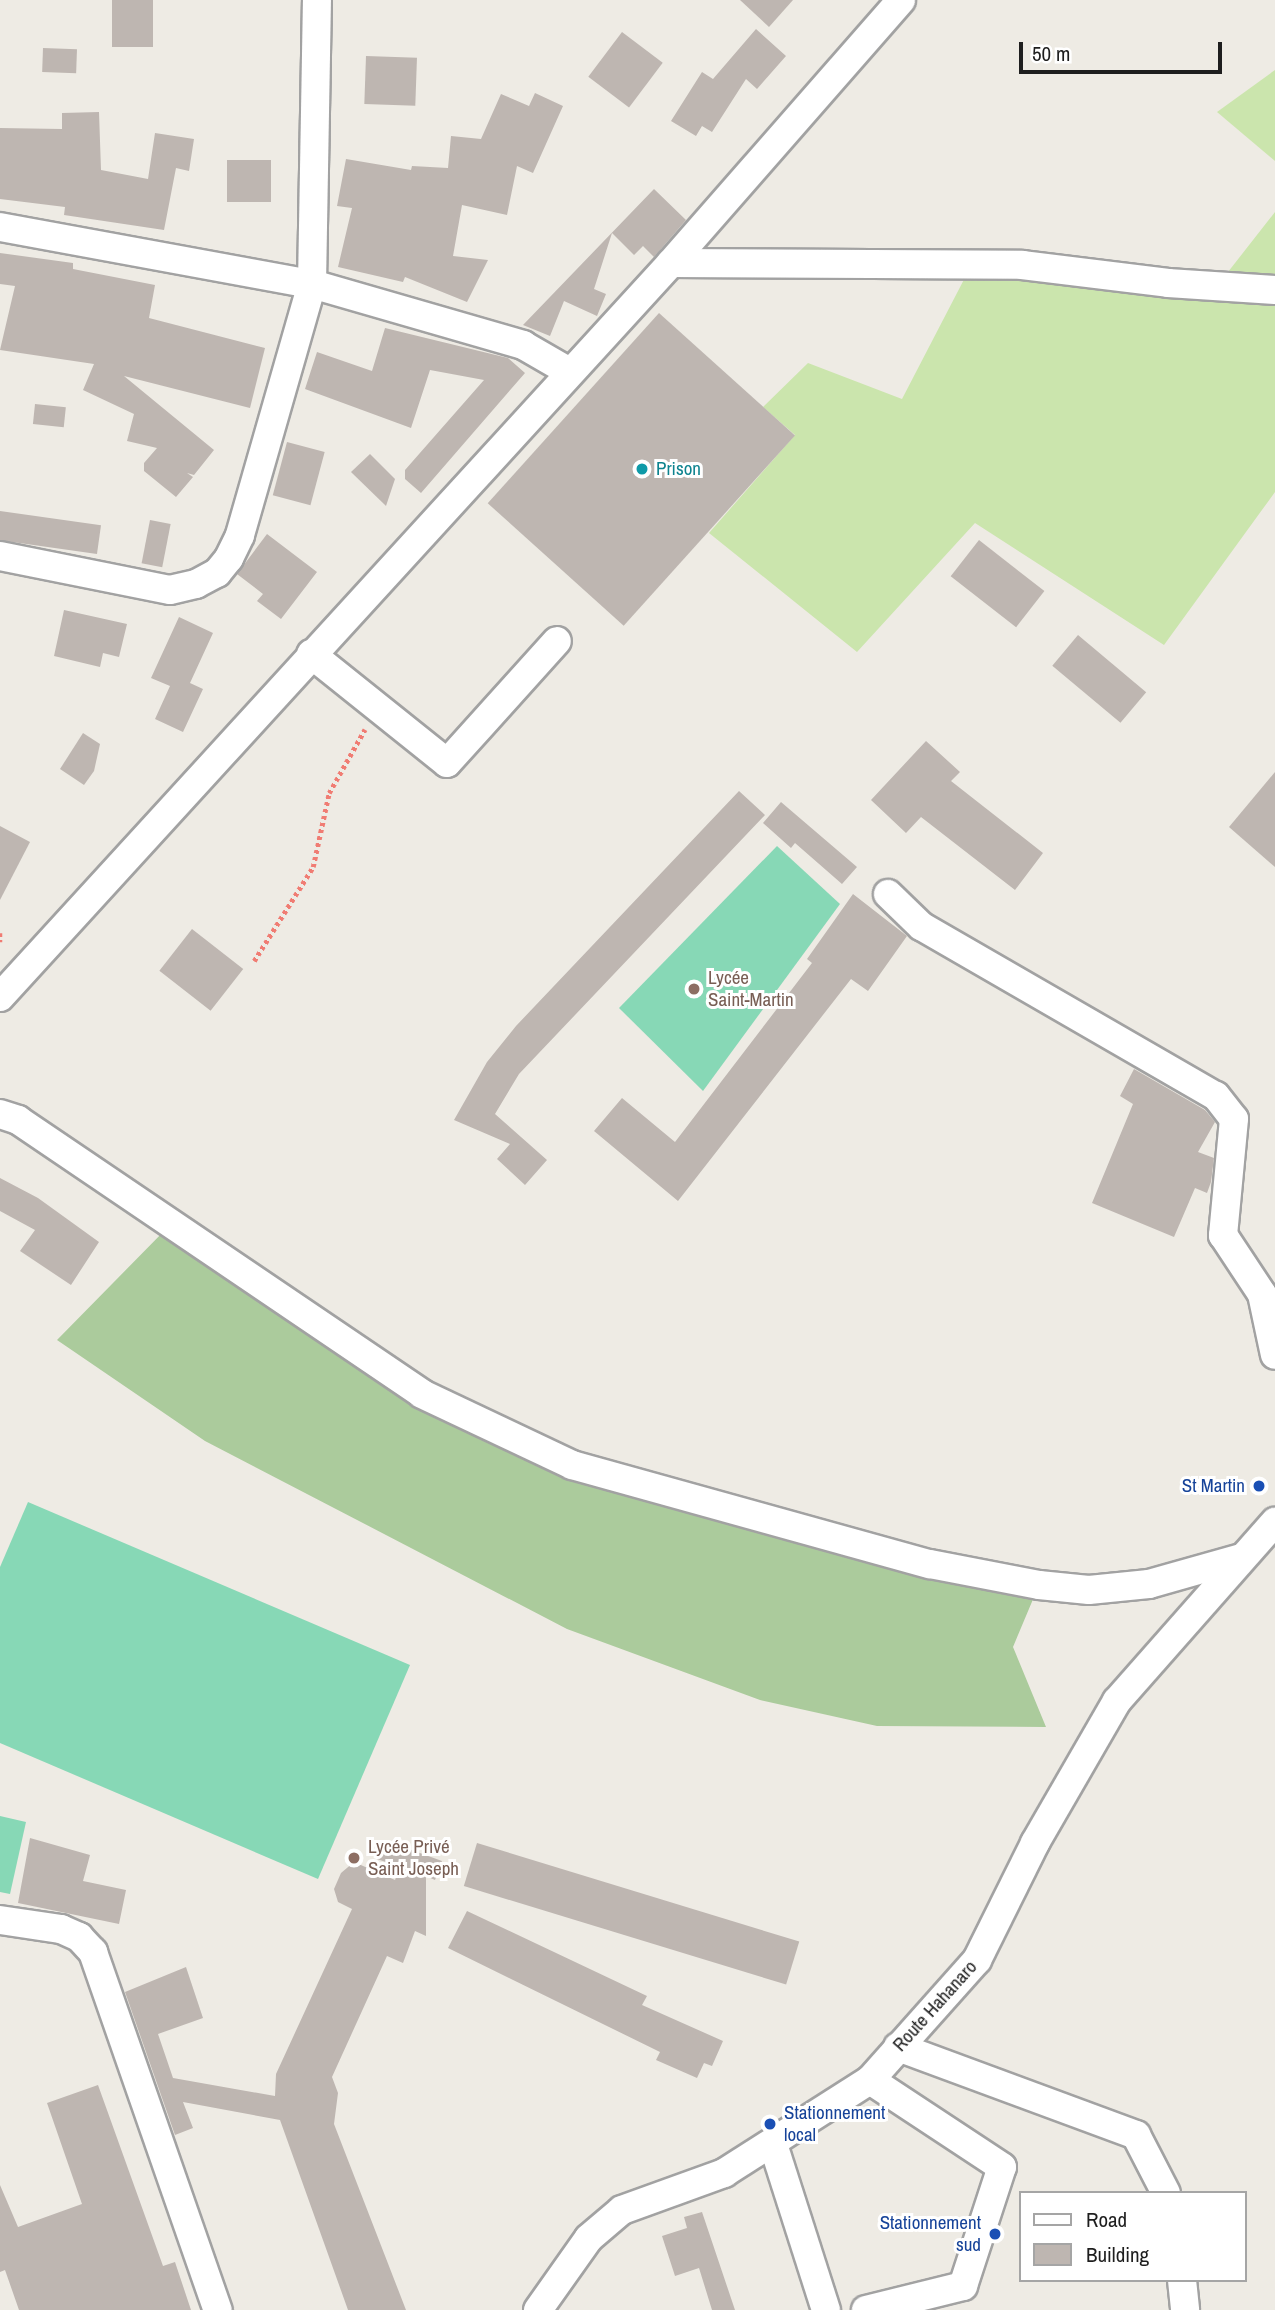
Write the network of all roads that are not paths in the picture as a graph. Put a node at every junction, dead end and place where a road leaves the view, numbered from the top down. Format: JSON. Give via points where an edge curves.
{"nodes":[{"id":1,"x":317,"y":0,"type":"edge"},
{"id":2,"x":886,"y":5,"type":"edge"},
{"id":3,"x":0,"y":227,"type":"edge"},
{"id":4,"x":671,"y":263,"type":"junction"},
{"id":5,"x":312,"y":284,"type":"junction"},
{"id":6,"x":1275,"y":290,"type":"edge"},
{"id":7,"x":568,"y":371,"type":"junction"},
{"id":8,"x":0,"y":556,"type":"edge"},
{"id":9,"x":557,"y":641,"type":"dead end"},
{"id":10,"x":311,"y":654,"type":"junction"},
{"id":11,"x":888,"y":894,"type":"dead end"},
{"id":12,"x":0,"y":997,"type":"edge"},
{"id":13,"x":0,"y":1114,"type":"edge"},
{"id":14,"x":1275,"y":1355,"type":"edge"},
{"id":15,"x":1275,"y":1522,"type":"edge"},
{"id":16,"x":1241,"y":1558,"type":"junction"},
{"id":17,"x":0,"y":1920,"type":"edge"},
{"id":18,"x":898,"y":2047,"type":"junction"},
{"id":19,"x":870,"y":2080,"type":"junction"},
{"id":20,"x":773,"y":2144,"type":"junction"},
{"id":21,"x":1165,"y":2191,"type":"edge"},
{"id":22,"x":1182,"y":2282,"type":"edge"},
{"id":23,"x":218,"y":2310,"type":"edge"},
{"id":24,"x":538,"y":2310,"type":"edge"},
{"id":25,"x":826,"y":2310,"type":"edge"},
{"id":26,"x":866,"y":2310,"type":"edge"},
{"id":27,"x":1185,"y":2310,"type":"edge"}],
"edges":[{"from":1,"to":5,"type":"street"},
{"from":2,"to":4,"type":"street"},
{"from":3,"to":5,"type":"street"},
{"from":4,"to":6,"type":"street","via":[[1022,265],[1168,283]]},
{"from":4,"to":7,"type":"street"},
{"from":5,"to":7,"type":"street","via":[[511,341]]},
{"from":5,"to":8,"type":"street","via":[[240,535],[217,573],[170,590]]},
{"from":7,"to":10,"type":"street"},
{"from":9,"to":10,"type":"street","via":[[447,763]]},
{"from":10,"to":12,"type":"street"},
{"from":11,"to":14,"type":"street","via":[[921,926],[1216,1096],[1234,1119],[1223,1235],[1262,1294]]},
{"from":13,"to":16,"type":"street","via":[[18,1120],[422,1394],[572,1465],[930,1564],[1039,1585],[1088,1590],[1149,1584]]},
{"from":15,"to":16,"type":"street","name":"Route Hahanaro"},
{"from":16,"to":18,"type":"street","name":"Route Hahanaro","via":[[1117,1701],[1035,1843],[977,1960]]},
{"from":17,"to":23,"type":"street","via":[[61,1929],[79,1937],[93,1952]]},
{"from":18,"to":19,"type":"street","name":"Route Hahanaro"},
{"from":18,"to":21,"type":"street","via":[[1136,2135]]},
{"from":19,"to":20,"type":"street","name":"Route Hahanaro"},
{"from":19,"to":26,"type":"street","via":[[1002,2167],[963,2286]]},
{"from":20,"to":24,"type":"street","name":"Route Hahanaro","via":[[724,2173],[622,2210],[589,2238]]},
{"from":20,"to":25,"type":"street"},
{"from":22,"to":27,"type":"street"}]}
